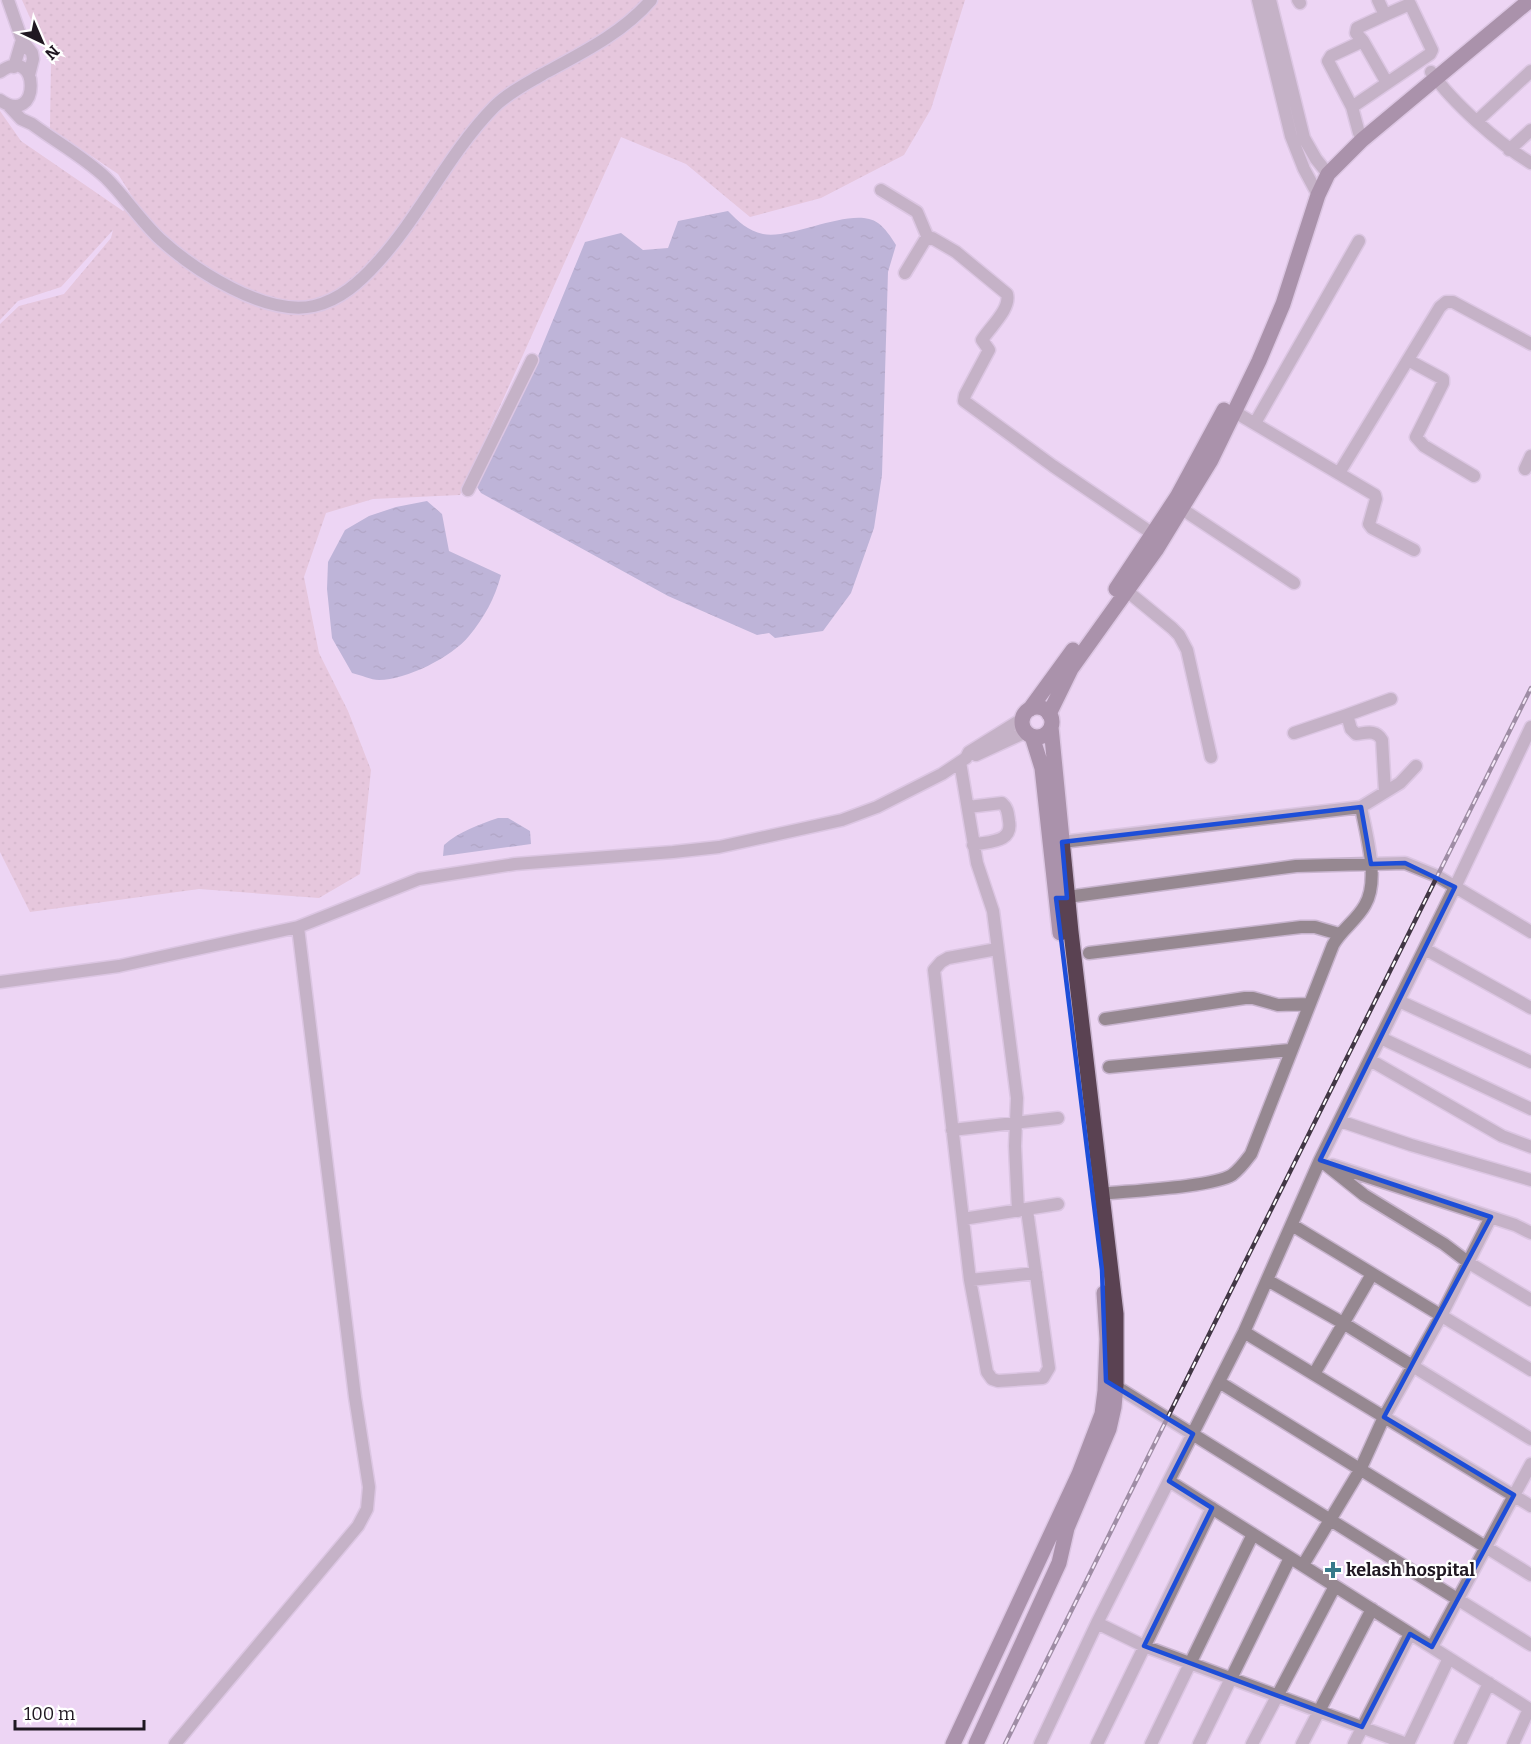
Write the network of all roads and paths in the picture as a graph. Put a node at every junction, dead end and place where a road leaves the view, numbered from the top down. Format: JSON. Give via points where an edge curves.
{"nodes":[{"id":1,"x":8,"y":0,"type":"edge"},
{"id":2,"x":651,"y":0,"type":"edge"},
{"id":3,"x":1258,"y":0,"type":"edge"},
{"id":4,"x":1270,"y":0,"type":"edge"},
{"id":5,"x":1378,"y":0,"type":"edge"},
{"id":6,"x":1410,"y":2,"type":"edge"},
{"id":7,"x":1525,"y":3,"type":"edge"},
{"id":8,"x":1385,"y":15,"type":"junction"},
{"id":9,"x":22,"y":40,"type":"junction"},
{"id":10,"x":1363,"y":41,"type":"junction"},
{"id":11,"x":14,"y":67,"type":"junction"},
{"id":12,"x":0,"y":72,"type":"edge"},
{"id":13,"x":29,"y":75,"type":"junction"},
{"id":14,"x":1433,"y":75,"type":"junction"},
{"id":15,"x":1528,"y":78,"type":"edge"},
{"id":16,"x":1387,"y":82,"type":"junction"},
{"id":17,"x":29,"y":96,"type":"junction"},
{"id":18,"x":4,"y":102,"type":"edge"},
{"id":19,"x":1352,"y":107,"type":"junction"},
{"id":20,"x":1478,"y":121,"type":"junction"},
{"id":21,"x":32,"y":124,"type":"junction"},
{"id":22,"x":1531,"y":130,"type":"edge"},
{"id":23,"x":1359,"y":133,"type":"junction"},
{"id":24,"x":1509,"y":150,"type":"junction"},
{"id":25,"x":1531,"y":163,"type":"edge"},
{"id":26,"x":1325,"y":171,"type":"junction"},
{"id":27,"x":881,"y":190,"type":"dead end"},
{"id":28,"x":1315,"y":190,"type":"junction"},
{"id":29,"x":928,"y":238,"type":"junction"},
{"id":30,"x":1359,"y":241,"type":"dead end"},
{"id":31,"x":905,"y":273,"type":"dead end"},
{"id":32,"x":1531,"y":344,"type":"edge"},
{"id":33,"x":532,"y":360,"type":"dead end"},
{"id":34,"x":1408,"y":360,"type":"junction"},
{"id":35,"x":1235,"y":412,"type":"junction"},
{"id":36,"x":1255,"y":423,"type":"junction"},
{"id":37,"x":1531,"y":456,"type":"edge"},
{"id":38,"x":1525,"y":468,"type":"dead end"},
{"id":39,"x":1339,"y":473,"type":"junction"},
{"id":40,"x":1474,"y":476,"type":"dead end"},
{"id":41,"x":468,"y":490,"type":"dead end"},
{"id":42,"x":1182,"y":509,"type":"junction"},
{"id":43,"x":1154,"y":534,"type":"junction"},
{"id":44,"x":1414,"y":550,"type":"dead end"},
{"id":45,"x":1294,"y":583,"type":"dead end"},
{"id":46,"x":1127,"y":591,"type":"junction"},
{"id":47,"x":1391,"y":699,"type":"dead end"},
{"id":48,"x":1347,"y":715,"type":"junction"},
{"id":49,"x":1050,"y":720,"type":"junction"},
{"id":50,"x":1028,"y":724,"type":"junction"},
{"id":51,"x":1531,"y":727,"type":"edge"},
{"id":52,"x":1294,"y":733,"type":"dead end"},
{"id":53,"x":1211,"y":757,"type":"dead end"},
{"id":54,"x":963,"y":760,"type":"junction"},
{"id":55,"x":1416,"y":766,"type":"dead end"},
{"id":56,"x":1385,"y":792,"type":"junction"},
{"id":57,"x":968,"y":807,"type":"junction"},
{"id":58,"x":1361,"y":807,"type":"junction"},
{"id":59,"x":1062,"y":842,"type":"junction"},
{"id":60,"x":973,"y":845,"type":"junction"},
{"id":61,"x":1371,"y":864,"type":"junction"},
{"id":62,"x":1455,"y":888,"type":"junction"},
{"id":63,"x":1062,"y":898,"type":"junction"},
{"id":64,"x":298,"y":927,"type":"junction"},
{"id":65,"x":1531,"y":932,"type":"edge"},
{"id":66,"x":1339,"y":934,"type":"junction"},
{"id":67,"x":997,"y":949,"type":"junction"},
{"id":68,"x":1425,"y":950,"type":"junction"},
{"id":69,"x":1089,"y":953,"type":"dead end"},
{"id":70,"x":0,"y":982,"type":"edge"},
{"id":71,"x":1399,"y":1001,"type":"junction"},
{"id":72,"x":1309,"y":1004,"type":"junction"},
{"id":73,"x":1531,"y":1008,"type":"edge"},
{"id":74,"x":1105,"y":1019,"type":"dead end"},
{"id":75,"x":1381,"y":1038,"type":"junction"},
{"id":76,"x":1290,"y":1050,"type":"junction"},
{"id":77,"x":1370,"y":1060,"type":"junction"},
{"id":78,"x":1531,"y":1062,"type":"edge"},
{"id":79,"x":1109,"y":1067,"type":"dead end"},
{"id":80,"x":1531,"y":1109,"type":"edge"},
{"id":81,"x":1058,"y":1118,"type":"dead end"},
{"id":82,"x":1340,"y":1121,"type":"junction"},
{"id":83,"x":1017,"y":1122,"type":"junction"},
{"id":84,"x":952,"y":1130,"type":"junction"},
{"id":85,"x":1531,"y":1147,"type":"edge"},
{"id":86,"x":1320,"y":1160,"type":"junction"},
{"id":87,"x":1531,"y":1180,"type":"edge"},
{"id":88,"x":1101,"y":1194,"type":"junction"},
{"id":89,"x":1058,"y":1204,"type":"dead end"},
{"id":90,"x":1023,"y":1211,"type":"junction"},
{"id":91,"x":1491,"y":1217,"type":"junction"},
{"id":92,"x":963,"y":1219,"type":"junction"},
{"id":93,"x":1292,"y":1225,"type":"junction"},
{"id":94,"x":1531,"y":1233,"type":"edge"},
{"id":95,"x":1469,"y":1263,"type":"junction"},
{"id":96,"x":1036,"y":1273,"type":"junction"},
{"id":97,"x":1372,"y":1274,"type":"junction"},
{"id":98,"x":970,"y":1280,"type":"junction"},
{"id":99,"x":1268,"y":1280,"type":"junction"},
{"id":100,"x":1531,"y":1300,"type":"edge"},
{"id":101,"x":1441,"y":1316,"type":"junction"},
{"id":102,"x":1343,"y":1323,"type":"junction"},
{"id":103,"x":1244,"y":1332,"type":"junction"},
{"id":104,"x":1413,"y":1366,"type":"junction"},
{"id":105,"x":1531,"y":1370,"type":"edge"},
{"id":106,"x":1314,"y":1374,"type":"junction"},
{"id":107,"x":1219,"y":1382,"type":"junction"},
{"id":108,"x":1111,"y":1383,"type":"junction"},
{"id":109,"x":1384,"y":1417,"type":"junction"},
{"id":110,"x":1193,"y":1434,"type":"junction"},
{"id":111,"x":1531,"y":1439,"type":"edge"},
{"id":112,"x":1531,"y":1464,"type":"edge"},
{"id":113,"x":1360,"y":1470,"type":"junction"},
{"id":114,"x":1169,"y":1481,"type":"junction"},
{"id":115,"x":1514,"y":1495,"type":"junction"},
{"id":116,"x":1531,"y":1506,"type":"edge"},
{"id":117,"x":1212,"y":1508,"type":"junction"},
{"id":118,"x":1329,"y":1518,"type":"junction"},
{"id":119,"x":1252,"y":1534,"type":"junction"},
{"id":120,"x":1486,"y":1547,"type":"junction"},
{"id":121,"x":1062,"y":1549,"type":"junction"},
{"id":122,"x":1290,"y":1557,"type":"junction"},
{"id":123,"x":1303,"y":1565,"type":"junction"},
{"id":124,"x":1531,"y":1575,"type":"edge"},
{"id":125,"x":1335,"y":1586,"type":"junction"},
{"id":126,"x":1458,"y":1599,"type":"junction"},
{"id":127,"x":1372,"y":1609,"type":"junction"},
{"id":128,"x":1096,"y":1621,"type":"junction"},
{"id":129,"x":1410,"y":1634,"type":"junction"},
{"id":130,"x":1531,"y":1645,"type":"edge"},
{"id":131,"x":1144,"y":1646,"type":"junction"},
{"id":132,"x":1432,"y":1647,"type":"junction"},
{"id":133,"x":1449,"y":1658,"type":"junction"},
{"id":134,"x":1191,"y":1663,"type":"junction"},
{"id":135,"x":1231,"y":1679,"type":"junction"},
{"id":136,"x":1489,"y":1683,"type":"junction"},
{"id":137,"x":1275,"y":1696,"type":"junction"},
{"id":138,"x":1530,"y":1709,"type":"edge"},
{"id":139,"x":1317,"y":1712,"type":"junction"},
{"id":140,"x":1362,"y":1726,"type":"junction"},
{"id":141,"x":175,"y":1744,"type":"edge"},
{"id":142,"x":955,"y":1744,"type":"edge"},
{"id":143,"x":969,"y":1744,"type":"edge"},
{"id":144,"x":976,"y":1744,"type":"edge"},
{"id":145,"x":1032,"y":1744,"type":"edge"},
{"id":146,"x":1040,"y":1744,"type":"edge"},
{"id":147,"x":1097,"y":1744,"type":"edge"},
{"id":148,"x":1151,"y":1744,"type":"edge"},
{"id":149,"x":1198,"y":1744,"type":"edge"},
{"id":150,"x":1252,"y":1744,"type":"edge"},
{"id":151,"x":1302,"y":1744,"type":"edge"},
{"id":152,"x":1354,"y":1744,"type":"edge"},
{"id":153,"x":1408,"y":1744,"type":"edge"},
{"id":154,"x":1460,"y":1744,"type":"edge"},
{"id":155,"x":1514,"y":1744,"type":"edge"}],
"edges":[{"from":1,"to":9,"type":"street"},
{"from":2,"to":21,"type":"street","via":[[632,21],[516,89],[495,106],[377,263],[342,295],[312,307],[294,308],[254,298],[188,261],[145,224],[105,177]]},
{"from":3,"to":28,"type":"street","via":[[1291,136]]},
{"from":4,"to":26,"type":"street","via":[[1299,123]]},
{"from":5,"to":8,"type":"street"},
{"from":6,"to":8,"type":"street"},
{"from":6,"to":16,"type":"street","via":[[1432,50]]},
{"from":7,"to":14,"type":"main road"},
{"from":8,"to":10,"type":"street","via":[[1357,28],[1356,33]]},
{"from":9,"to":11,"type":"street"},
{"from":9,"to":13,"type":"street","via":[[32,53]]},
{"from":10,"to":16,"type":"street"},
{"from":10,"to":19,"type":"street","via":[[1328,61]]},
{"from":11,"to":12,"type":"street"},
{"from":11,"to":13,"type":"street"},
{"from":13,"to":17,"type":"street"},
{"from":14,"to":20,"type":"street"},
{"from":14,"to":23,"type":"main road"},
{"from":14,"to":26,"type":"main road"},
{"from":15,"to":20,"type":"street"},
{"from":16,"to":19,"type":"street"},
{"from":17,"to":18,"type":"street","via":[[17,105]]},
{"from":17,"to":21,"type":"street"},
{"from":18,"to":21,"type":"street"},
{"from":19,"to":23,"type":"street"},
{"from":20,"to":24,"type":"street"},
{"from":22,"to":24,"type":"street"},
{"from":23,"to":26,"type":"main road"},
{"from":24,"to":25,"type":"street"},
{"from":26,"to":28,"type":"main road"},
{"from":27,"to":29,"type":"street","via":[[916,212]]},
{"from":28,"to":35,"type":"main road","via":[[1283,304]]},
{"from":28,"to":43,"type":"main road","via":[[1248,362]]},
{"from":29,"to":31,"type":"street"},
{"from":29,"to":43,"type":"street","via":[[956,252],[1008,298],[982,340],[989,350],[964,401]]},
{"from":30,"to":36,"type":"street"},
{"from":32,"to":34,"type":"street","via":[[1453,302],[1446,302]]},
{"from":33,"to":41,"type":"street"},
{"from":34,"to":39,"type":"street"},
{"from":34,"to":40,"type":"street","via":[[1443,379],[1416,437],[1424,446]]},
{"from":35,"to":36,"type":"street"},
{"from":35,"to":42,"type":"main road"},
{"from":36,"to":39,"type":"street"},
{"from":37,"to":38,"type":"street"},
{"from":39,"to":44,"type":"street","via":[[1375,495],[1369,521],[1372,528]]},
{"from":42,"to":45,"type":"street"},
{"from":42,"to":46,"type":"main road"},
{"from":43,"to":50,"type":"main road"},
{"from":46,"to":49,"type":"main road","via":[[1071,669]]},
{"from":46,"to":53,"type":"street","via":[[1172,628],[1187,650]]},
{"from":47,"to":48,"type":"street"},
{"from":48,"to":52,"type":"street"},
{"from":48,"to":56,"type":"street","via":[[1356,734],[1374,732],[1382,740]]},
{"from":49,"to":50,"type":"main road","via":[[1046,733],[1040,737]]},
{"from":49,"to":50,"type":"main road","via":[[1044,709],[1037,707]]},
{"from":49,"to":59,"type":"main road"},
{"from":50,"to":54,"type":"street"},
{"from":50,"to":63,"type":"main road","via":[[1042,768]]},
{"from":51,"to":62,"type":"street"},
{"from":54,"to":57,"type":"street"},
{"from":54,"to":64,"type":"street","via":[[877,807],[842,820],[719,847],[515,864],[419,879]]},
{"from":55,"to":56,"type":"street"},
{"from":56,"to":58,"type":"street"},
{"from":57,"to":60,"type":"street"},
{"from":57,"to":60,"type":"street","via":[[1002,803],[1010,827],[1004,838]]},
{"from":58,"to":59,"type":"street"},
{"from":58,"to":61,"type":"street"},
{"from":59,"to":63,"type":"main road"},
{"from":60,"to":67,"type":"street","via":[[993,911]]},
{"from":61,"to":62,"type":"street","via":[[1405,863]]},
{"from":61,"to":63,"type":"street","via":[[1296,866]]},
{"from":61,"to":66,"type":"street","via":[[1372,891],[1365,906]]},
{"from":62,"to":65,"type":"street"},
{"from":62,"to":68,"type":"street"},
{"from":63,"to":88,"type":"main road"},
{"from":63,"to":108,"type":"main road"},
{"from":64,"to":70,"type":"street","via":[[119,966]]},
{"from":64,"to":141,"type":"street","via":[[369,1487],[367,1509],[358,1526]]},
{"from":66,"to":69,"type":"street","via":[[1301,927]]},
{"from":66,"to":72,"type":"street"},
{"from":67,"to":83,"type":"street"},
{"from":67,"to":84,"type":"street","via":[[948,958],[934,970]]},
{"from":68,"to":71,"type":"street"},
{"from":68,"to":73,"type":"street"},
{"from":71,"to":75,"type":"street"},
{"from":71,"to":78,"type":"street"},
{"from":72,"to":74,"type":"street","via":[[1278,1005],[1245,998]]},
{"from":72,"to":76,"type":"street"},
{"from":75,"to":77,"type":"street"},
{"from":75,"to":80,"type":"street"},
{"from":76,"to":79,"type":"street"},
{"from":76,"to":88,"type":"street","via":[[1251,1154],[1230,1176],[1211,1182]]},
{"from":77,"to":82,"type":"street"},
{"from":77,"to":85,"type":"street","via":[[1502,1136]]},
{"from":81,"to":83,"type":"street"},
{"from":82,"to":86,"type":"street"},
{"from":82,"to":87,"type":"street"},
{"from":83,"to":84,"type":"street"},
{"from":83,"to":90,"type":"street","via":[[1015,1146]]},
{"from":84,"to":92,"type":"street"},
{"from":86,"to":91,"type":"street"},
{"from":86,"to":93,"type":"street"},
{"from":86,"to":95,"type":"street","via":[[1364,1195]]},
{"from":88,"to":108,"type":"main road","via":[[1116,1314]]},
{"from":89,"to":90,"type":"street"},
{"from":90,"to":92,"type":"street"},
{"from":90,"to":96,"type":"street"},
{"from":91,"to":94,"type":"street"},
{"from":91,"to":95,"type":"street"},
{"from":92,"to":98,"type":"street"},
{"from":93,"to":97,"type":"street"},
{"from":93,"to":99,"type":"street"},
{"from":95,"to":100,"type":"street"},
{"from":95,"to":101,"type":"street"},
{"from":96,"to":98,"type":"street"},
{"from":96,"to":98,"type":"street","via":[[1048,1368],[1043,1378],[992,1379],[987,1372]]},
{"from":97,"to":101,"type":"street"},
{"from":97,"to":102,"type":"street"},
{"from":99,"to":102,"type":"street"},
{"from":99,"to":103,"type":"street"},
{"from":101,"to":104,"type":"street"},
{"from":101,"to":105,"type":"street"},
{"from":102,"to":104,"type":"street"},
{"from":102,"to":106,"type":"street"},
{"from":103,"to":106,"type":"street"},
{"from":103,"to":107,"type":"street"},
{"from":104,"to":109,"type":"street"},
{"from":104,"to":111,"type":"street"},
{"from":106,"to":109,"type":"street"},
{"from":107,"to":110,"type":"street"},
{"from":107,"to":113,"type":"street"},
{"from":108,"to":110,"type":"street"},
{"from":108,"to":121,"type":"main road","via":[[1109,1429],[1067,1527]]},
{"from":108,"to":142,"type":"main road","via":[[1079,1474]]},
{"from":109,"to":113,"type":"street"},
{"from":109,"to":115,"type":"street"},
{"from":110,"to":114,"type":"street"},
{"from":110,"to":118,"type":"street"},
{"from":112,"to":115,"type":"street"},
{"from":113,"to":118,"type":"street"},
{"from":113,"to":120,"type":"street"},
{"from":114,"to":117,"type":"street"},
{"from":114,"to":128,"type":"street"},
{"from":115,"to":116,"type":"street"},
{"from":115,"to":120,"type":"street"},
{"from":117,"to":119,"type":"street"},
{"from":117,"to":131,"type":"street"},
{"from":118,"to":123,"type":"street"},
{"from":118,"to":126,"type":"street"},
{"from":119,"to":122,"type":"street"},
{"from":119,"to":134,"type":"street"},
{"from":120,"to":124,"type":"street"},
{"from":120,"to":126,"type":"street"},
{"from":121,"to":143,"type":"street","via":[[1053,1560]]},
{"from":121,"to":144,"type":"main road"},
{"from":122,"to":123,"type":"street"},
{"from":122,"to":135,"type":"street"},
{"from":123,"to":125,"type":"street"},
{"from":125,"to":127,"type":"street"},
{"from":125,"to":137,"type":"street"},
{"from":126,"to":130,"type":"street"},
{"from":126,"to":132,"type":"street"},
{"from":127,"to":129,"type":"street"},
{"from":127,"to":139,"type":"street"},
{"from":128,"to":131,"type":"street"},
{"from":128,"to":145,"type":"street"},
{"from":128,"to":146,"type":"street"},
{"from":129,"to":132,"type":"street"},
{"from":129,"to":140,"type":"street"},
{"from":131,"to":134,"type":"street"},
{"from":131,"to":147,"type":"street"},
{"from":132,"to":133,"type":"street"},
{"from":133,"to":136,"type":"street"},
{"from":133,"to":153,"type":"street"},
{"from":134,"to":135,"type":"street"},
{"from":134,"to":148,"type":"street"},
{"from":135,"to":137,"type":"street"},
{"from":135,"to":149,"type":"street"},
{"from":136,"to":138,"type":"street"},
{"from":136,"to":154,"type":"street"},
{"from":137,"to":139,"type":"street"},
{"from":137,"to":150,"type":"street"},
{"from":138,"to":155,"type":"street"},
{"from":139,"to":140,"type":"street"},
{"from":139,"to":151,"type":"street"},
{"from":140,"to":152,"type":"street"},
{"from":140,"to":153,"type":"street"}]}
